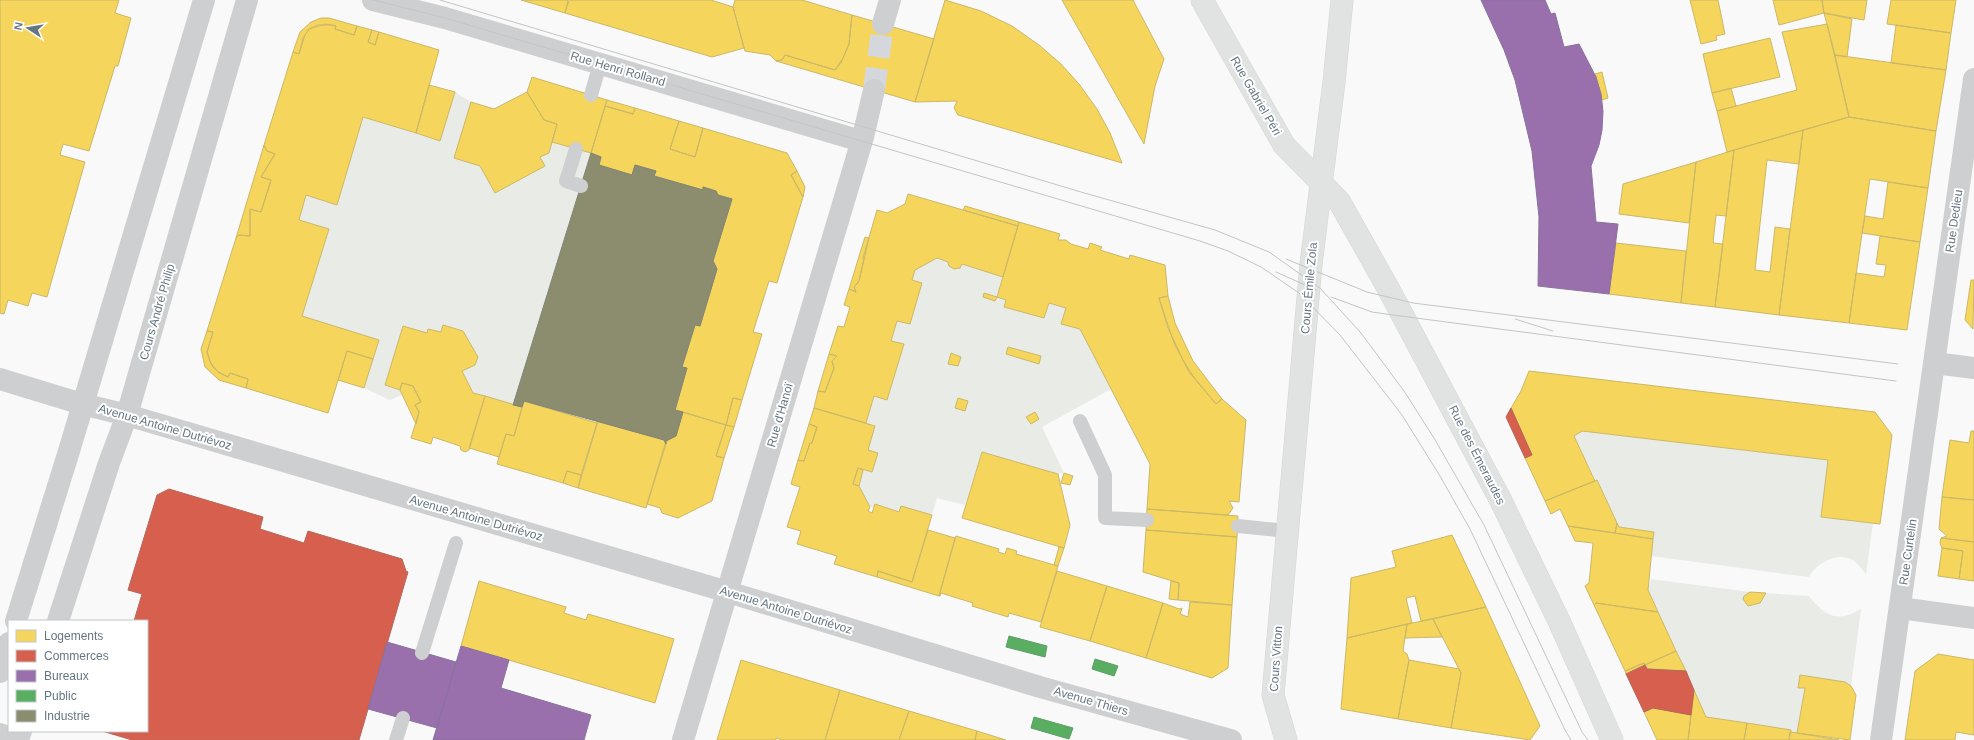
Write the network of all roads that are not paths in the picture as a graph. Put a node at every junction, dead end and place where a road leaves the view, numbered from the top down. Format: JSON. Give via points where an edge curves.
{"nodes":[{"id":1,"x":204,"y":0,"type":"edge"},
{"id":2,"x":247,"y":0,"type":"edge"},
{"id":3,"x":373,"y":0,"type":"edge"},
{"id":4,"x":890,"y":0,"type":"edge"},
{"id":5,"x":1202,"y":0,"type":"edge"},
{"id":6,"x":1342,"y":0,"type":"edge"},
{"id":7,"x":883,"y":24,"type":"tunnel mouth"},
{"id":8,"x":600,"y":64,"type":"junction"},
{"id":9,"x":1974,"y":79,"type":"edge"},
{"id":10,"x":874,"y":90,"type":"tunnel mouth"},
{"id":11,"x":592,"y":95,"type":"dead end"},
{"id":12,"x":861,"y":141,"type":"junction"},
{"id":13,"x":576,"y":149,"type":"dead end"},
{"id":14,"x":1320,"y":184,"type":"junction"},
{"id":15,"x":581,"y":186,"type":"dead end"},
{"id":16,"x":1935,"y":363,"type":"junction"},
{"id":17,"x":1974,"y":368,"type":"edge"},
{"id":18,"x":0,"y":379,"type":"edge"},
{"id":19,"x":82,"y":404,"type":"junction"},
{"id":20,"x":127,"y":415,"type":"junction"},
{"id":21,"x":1080,"y":421,"type":"dead end"},
{"id":22,"x":1146,"y":520,"type":"dead end"},
{"id":23,"x":1238,"y":526,"type":"dead end"},
{"id":24,"x":1286,"y":531,"type":"junction"},
{"id":25,"x":456,"y":543,"type":"dead end"},
{"id":26,"x":1282,"y":577,"type":"joint"},
{"id":27,"x":728,"y":592,"type":"junction"},
{"id":28,"x":1900,"y":608,"type":"junction"},
{"id":29,"x":1974,"y":618,"type":"edge"},
{"id":30,"x":16,"y":620,"type":"edge"},
{"id":31,"x":58,"y":620,"type":"edge"},
{"id":32,"x":8,"y":646,"type":"edge"},
{"id":33,"x":422,"y":653,"type":"dead end"},
{"id":34,"x":950,"y":659,"type":"joint"},
{"id":35,"x":0,"y":672,"type":"edge"},
{"id":36,"x":403,"y":718,"type":"dead end"},
{"id":37,"x":0,"y":734,"type":"edge"},
{"id":38,"x":17,"y":740,"type":"edge"},
{"id":39,"x":396,"y":740,"type":"edge"},
{"id":40,"x":683,"y":740,"type":"edge"},
{"id":41,"x":1231,"y":740,"type":"edge"},
{"id":42,"x":1286,"y":740,"type":"edge"},
{"id":43,"x":1612,"y":740,"type":"edge"},
{"id":44,"x":1881,"y":740,"type":"edge"}],
"edges":[{"from":1,"to":19,"type":"street"},
{"from":2,"to":20,"type":"street","name":"Cours André Philip"},
{"from":3,"to":8,"type":"street","name":"Rue Henri Rolland","via":[[445,18]]},
{"from":4,"to":7,"type":"street"},
{"from":5,"to":14,"type":"main road","name":"Rue Gabriel Péri","via":[[1284,145]]},
{"from":6,"to":14,"type":"main road","name":"Cours Émile Zola"},
{"from":8,"to":11,"type":"lane"},
{"from":8,"to":12,"type":"street","name":"Rue Henri Rolland"},
{"from":9,"to":16,"type":"street","name":"Rue Dedieu"},
{"from":10,"to":12,"type":"street","name":"Rue d'Hanoï"},
{"from":12,"to":27,"type":"street","name":"Rue d'Hanoï"},
{"from":13,"to":15,"type":"lane","via":[[566,181]]},
{"from":14,"to":24,"type":"main road","name":"Cours Émile Zola"},
{"from":14,"to":43,"type":"main road","name":"Rue des Émeraudes","via":[[1339,201],[1480,458],[1559,621]]},
{"from":16,"to":17,"type":"street"},
{"from":16,"to":28,"type":"street","name":"Rue Curtelin"},
{"from":18,"to":19,"type":"street","name":"Avenue Antoine Dutriévoz"},
{"from":19,"to":20,"type":"street","name":"Avenue Antoine Dutriévoz"},
{"from":19,"to":30,"type":"street"},
{"from":20,"to":27,"type":"street","name":"Avenue Antoine Dutriévoz"},
{"from":20,"to":31,"type":"street","name":"Cours André Philip"},
{"from":21,"to":22,"type":"lane","via":[[1106,475],[1105,518]]},
{"from":23,"to":24,"type":"lane"},
{"from":24,"to":26,"type":"main road","name":"Cours Émile Zola"},
{"from":25,"to":33,"type":"lane"},
{"from":26,"to":42,"type":"main road","name":"Cours Vitton","via":[[1273,695]]},
{"from":27,"to":34,"type":"street","name":"Avenue Antoine Dutriévoz"},
{"from":27,"to":40,"type":"street","name":"Rue d'Hanoï"},
{"from":28,"to":29,"type":"street"},
{"from":28,"to":44,"type":"street","name":"Rue Curtelin"},
{"from":32,"to":35,"type":"street"},
{"from":34,"to":41,"type":"street","name":"Avenue Thiers"},
{"from":36,"to":39,"type":"lane"},
{"from":37,"to":38,"type":"street"}]}
